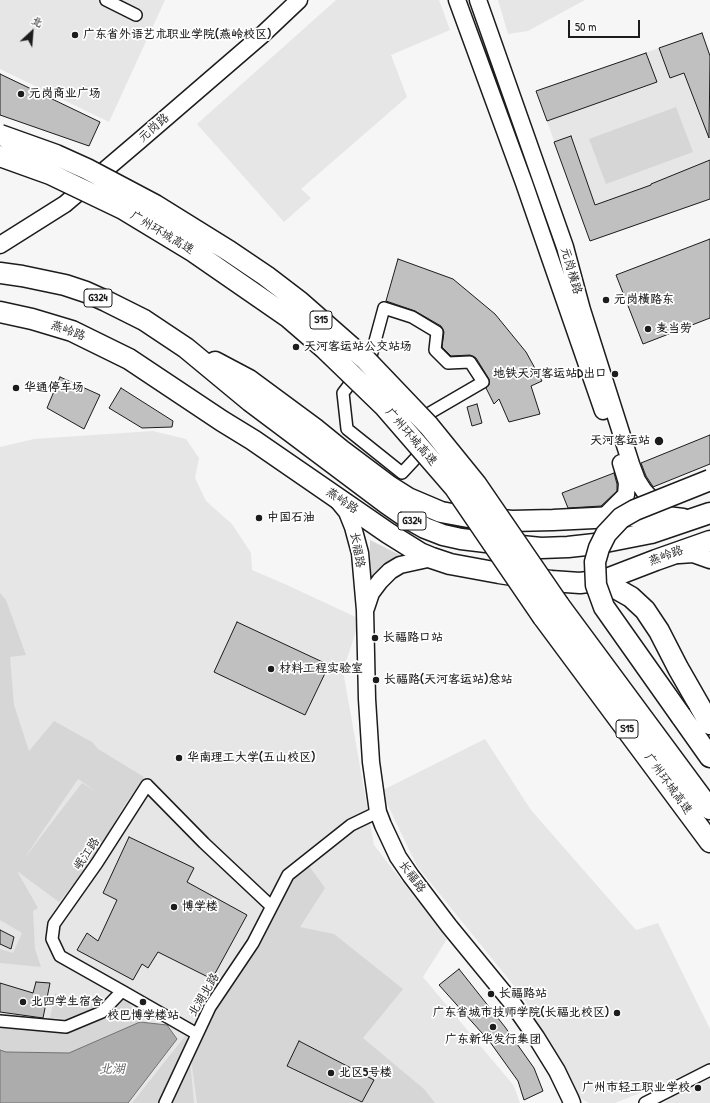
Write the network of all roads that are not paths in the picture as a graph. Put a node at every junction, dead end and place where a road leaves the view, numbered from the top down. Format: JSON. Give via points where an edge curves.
{"nodes":[{"id":1,"x":106,"y":0,"type":"edge"},
{"id":2,"x":299,"y":0,"type":"edge"},
{"id":3,"x":457,"y":0,"type":"edge"},
{"id":4,"x":478,"y":0,"type":"edge"},
{"id":5,"x":136,"y":15,"type":"dead end"},
{"id":6,"x":0,"y":135,"type":"edge"},
{"id":7,"x":0,"y":156,"type":"edge"},
{"id":8,"x":0,"y":245,"type":"edge"},
{"id":9,"x":0,"y":273,"type":"edge"},
{"id":10,"x":0,"y":312,"type":"edge"},
{"id":11,"x":437,"y":332,"type":"joint"},
{"id":12,"x":186,"y":348,"type":"junction"},
{"id":13,"x":630,"y":474,"type":"junction"},
{"id":14,"x":710,"y":480,"type":"edge"},
{"id":15,"x":334,"y":496,"type":"junction"},
{"id":16,"x":710,"y":513,"type":"edge"},
{"id":17,"x":604,"y":517,"type":"junction"},
{"id":18,"x":689,"y":520,"type":"junction"},
{"id":19,"x":388,"y":533,"type":"junction"},
{"id":20,"x":710,"y":534,"type":"edge"},
{"id":21,"x":710,"y":541,"type":"edge"},
{"id":22,"x":432,"y":558,"type":"junction"},
{"id":23,"x":656,"y":560,"type":"junction"},
{"id":24,"x":710,"y":560,"type":"edge"},
{"id":25,"x":598,"y":581,"type":"junction"},
{"id":26,"x":365,"y":610,"type":"junction"},
{"id":27,"x":710,"y":724,"type":"edge"},
{"id":28,"x":710,"y":757,"type":"edge"},
{"id":29,"x":710,"y":809,"type":"edge"},
{"id":30,"x":378,"y":812,"type":"junction"},
{"id":31,"x":710,"y":842,"type":"edge"},
{"id":32,"x":271,"y":906,"type":"junction"},
{"id":33,"x":52,"y":939,"type":"joint"},
{"id":34,"x":122,"y":991,"type":"junction"},
{"id":35,"x":0,"y":1021,"type":"edge"},
{"id":36,"x":197,"y":1034,"type":"junction"},
{"id":37,"x":710,"y":1070,"type":"edge"},
{"id":38,"x":165,"y":1103,"type":"edge"},
{"id":39,"x":572,"y":1103,"type":"edge"},
{"id":40,"x":644,"y":1103,"type":"edge"}],
"edges":[{"from":1,"to":5,"type":"street"},
{"from":2,"to":8,"type":"street","name":"元岗路","via":[[262,35],[65,204]]},
{"from":3,"to":13,"type":"street","name":"元岗横路"},
{"from":4,"to":13,"type":"street","name":"元岗横路","via":[[565,247]]},
{"from":6,"to":29,"type":"highway","name":"广州环城高速","number":"S15","bridge":true,"via":[[74,163],[155,205],[222,246],[266,276],[366,360],[398,393],[476,484],[559,605]]},
{"from":7,"to":31,"type":"highway","name":"广州环城高速","number":"S15","bridge":true,"via":[[50,174],[123,209],[194,252],[288,318],[325,349],[390,412],[454,488],[543,617]]},
{"from":9,"to":12,"type":"highway","name":"燕岭路","number":"G324","via":[[43,280],[86,292],[144,320]]},
{"from":10,"to":15,"type":"highway","name":"燕岭路","number":"G324","via":[[72,330],[129,359]]},
{"from":11,"to":11,"type":"street","via":[[412,317],[384,308],[371,356],[343,393],[347,430],[402,473],[429,444],[428,414],[483,382],[470,362],[448,363],[435,350]]},
{"from":12,"to":17,"type":"highway","number":"G324","via":[[249,380],[369,472],[424,506],[468,517],[512,521]]},
{"from":12,"to":18,"type":"highway","name":"燕岭路","number":"G324","via":[[250,401],[386,503],[409,519],[444,535],[541,548],[568,547],[651,533]]},
{"from":13,"to":17,"type":"street","name":"元岗横路","via":[[626,495]]},
{"from":13,"to":18,"type":"street","name":"元岗横路","via":[[648,497]]},
{"from":14,"to":28,"type":"highway","bridge":true,"via":[[635,510],[622,518],[604,538],[598,548],[595,562],[596,585],[604,607]]},
{"from":15,"to":19,"type":"highway","name":"燕岭路","number":"G324"},
{"from":15,"to":26,"type":"street","name":"长福路","via":[[347,512],[358,540]]},
{"from":16,"to":18,"type":"highway","number":"G324"},
{"from":17,"to":18,"type":"highway","number":"G324","via":[[658,516]]},
{"from":19,"to":20,"type":"highway","via":[[453,550],[532,560],[607,554]]},
{"from":19,"to":22,"type":"highway","name":"燕岭路","number":"G324"},
{"from":21,"to":23,"type":"highway","name":"燕岭路","number":"G324"},
{"from":22,"to":25,"type":"highway","name":"燕岭路","number":"G324","via":[[473,569],[551,582]]},
{"from":22,"to":26,"type":"street","name":"长福路","via":[[400,565],[390,571],[371,593]]},
{"from":23,"to":24,"type":"street","via":[[684,554],[693,554]]},
{"from":23,"to":25,"type":"highway","name":"燕岭路","number":"G324"},
{"from":25,"to":27,"type":"highway","via":[[622,591],[645,610],[657,627]]},
{"from":26,"to":30,"type":"street","name":"长福路","via":[[370,745]]},
{"from":30,"to":32,"type":"street","name":"北湖北路","via":[[351,825],[288,875]]},
{"from":30,"to":39,"type":"street","name":"长福路","via":[[404,867],[513,1004],[557,1071]]},
{"from":32,"to":33,"type":"street","name":"岷江路","via":[[147,785],[54,924]]},
{"from":32,"to":36,"type":"street","name":"北湖北路","via":[[253,943],[210,1007]]},
{"from":33,"to":34,"type":"street","name":"北湖北路","via":[[60,956]]},
{"from":34,"to":35,"type":"street","via":[[102,1012],[66,1027]]},
{"from":34,"to":36,"type":"street","name":"北湖北路"},
{"from":36,"to":38,"type":"street"},
{"from":37,"to":40,"type":"street"}]}
